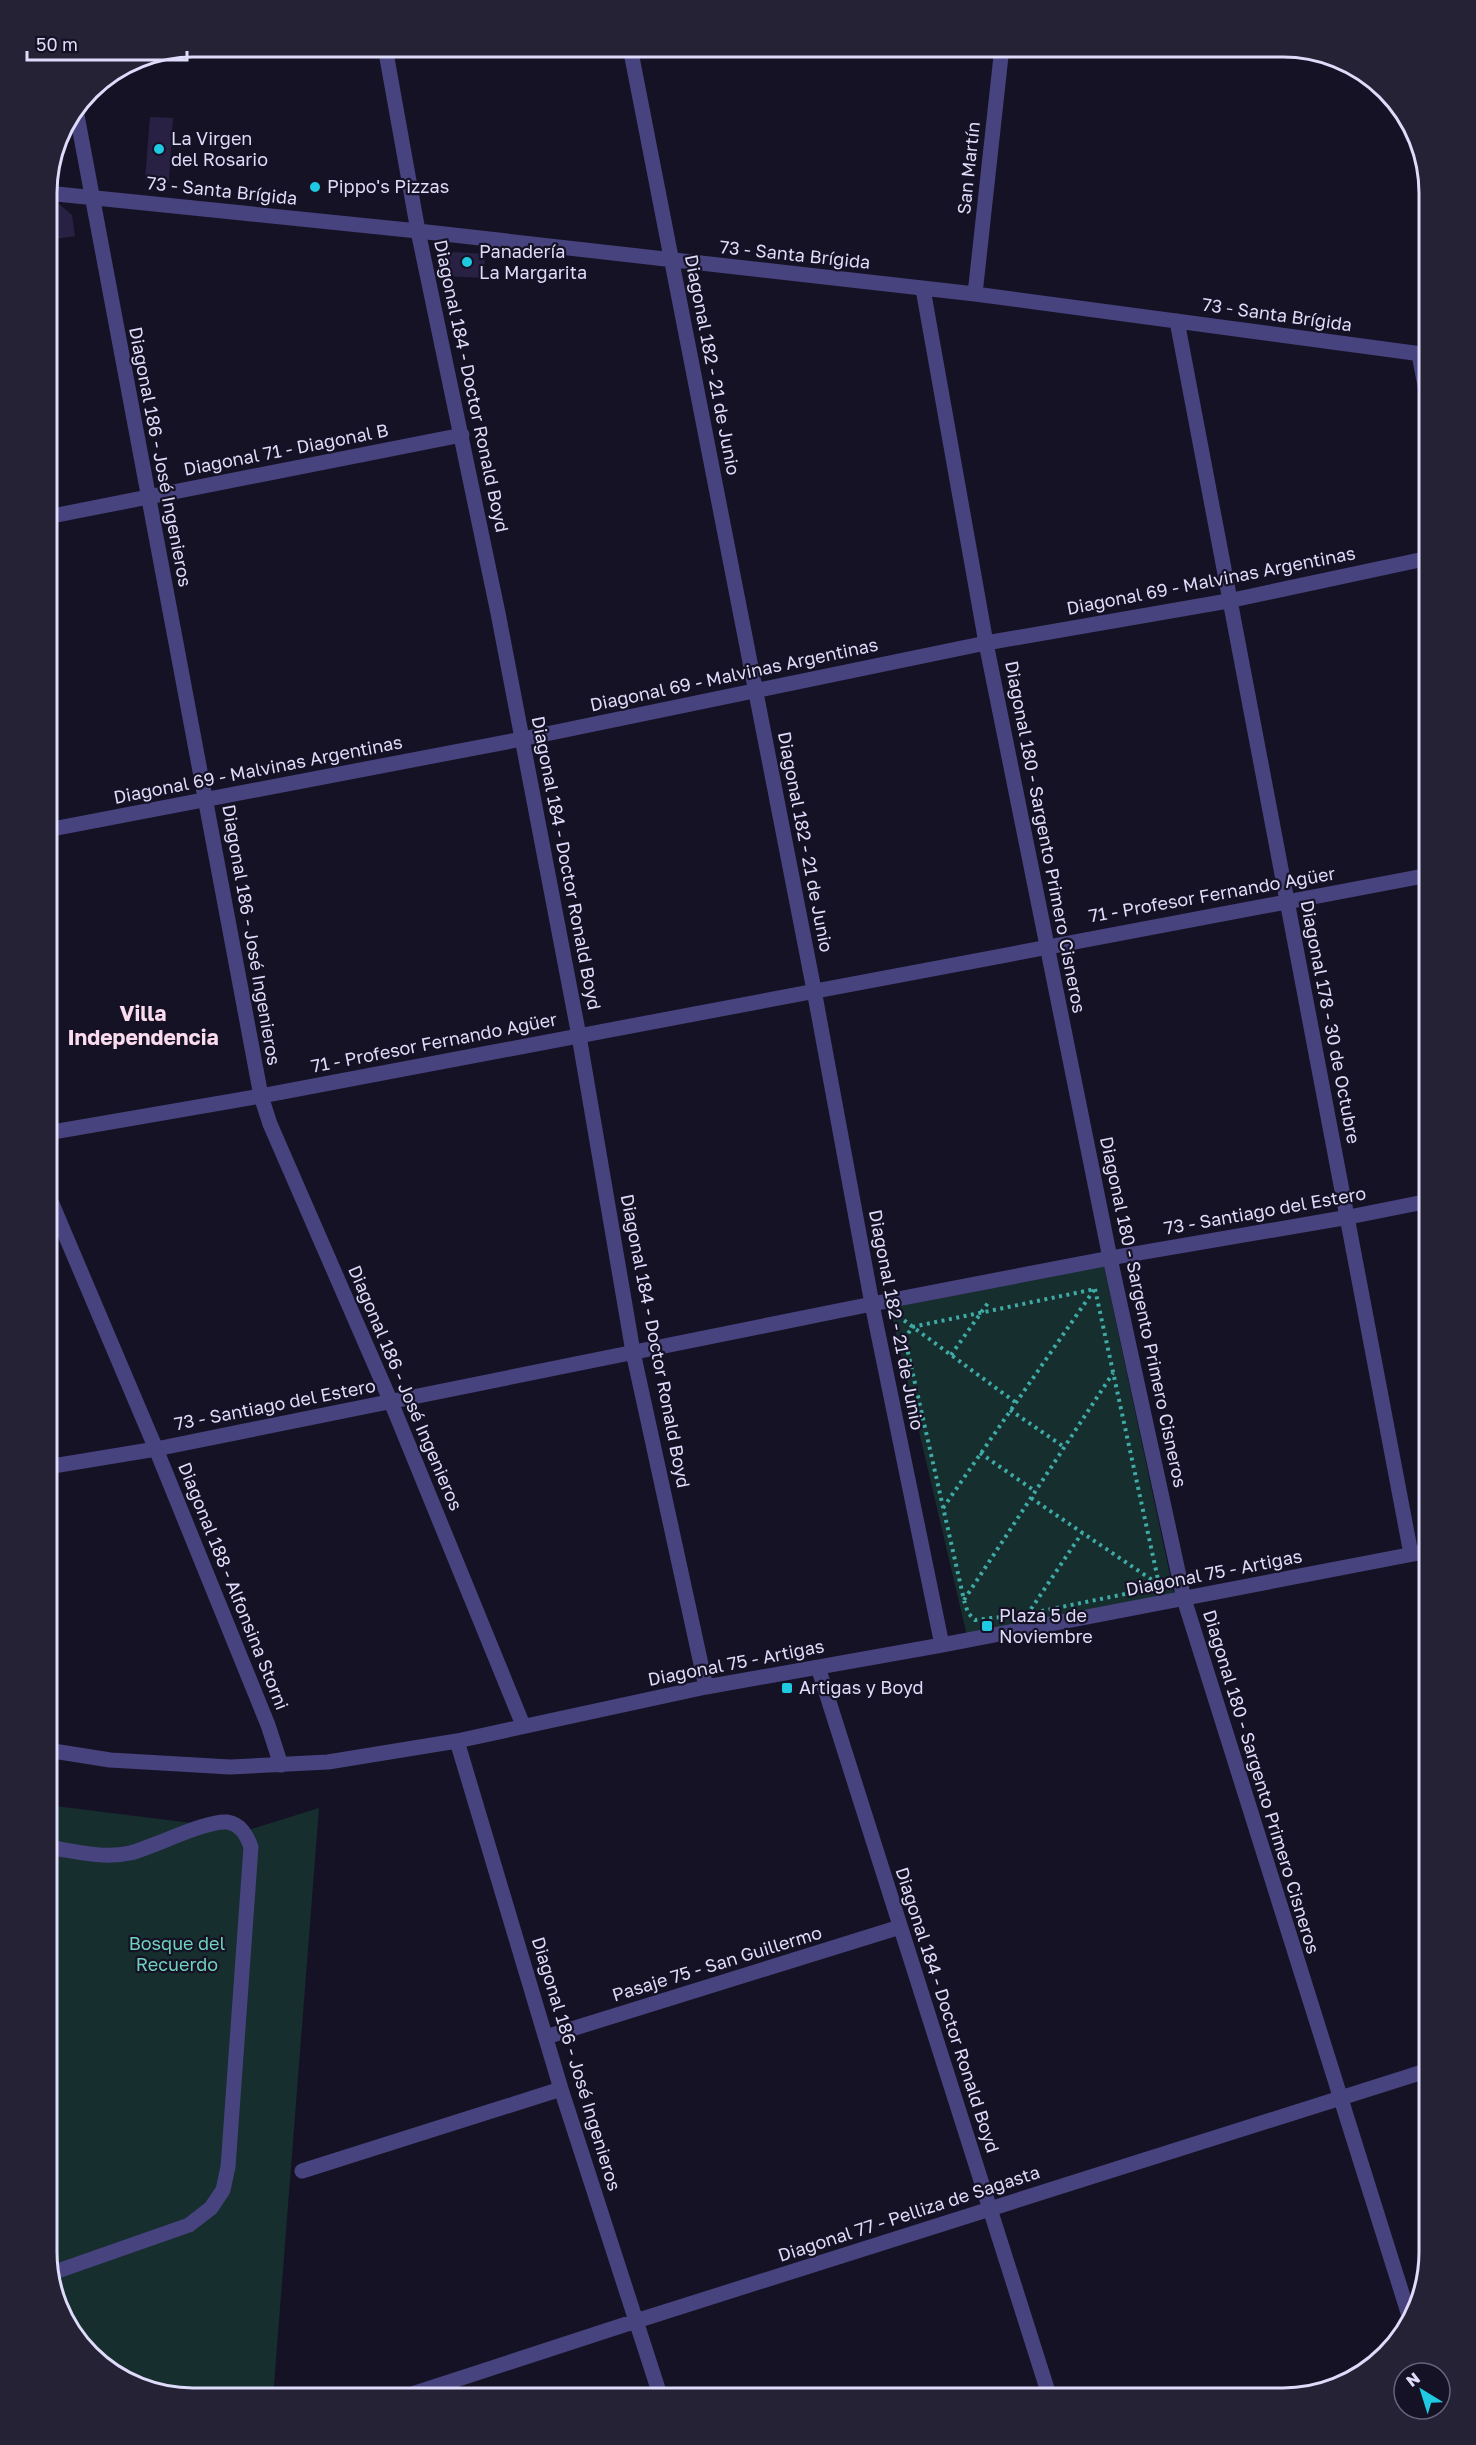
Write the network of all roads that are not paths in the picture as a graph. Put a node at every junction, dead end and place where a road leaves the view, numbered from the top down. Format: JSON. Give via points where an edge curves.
{"nodes":[{"id":1,"x":387,"y":57,"type":"edge"},
{"id":2,"x":632,"y":57,"type":"edge"},
{"id":3,"x":1001,"y":57,"type":"edge"},
{"id":4,"x":78,"y":121,"type":"edge"},
{"id":5,"x":57,"y":194,"type":"edge"},
{"id":6,"x":91,"y":198,"type":"junction"},
{"id":7,"x":418,"y":231,"type":"junction"},
{"id":8,"x":671,"y":261,"type":"junction"},
{"id":9,"x":923,"y":289,"type":"junction"},
{"id":10,"x":975,"y":294,"type":"junction"},
{"id":11,"x":1178,"y":321,"type":"junction"},
{"id":12,"x":1419,"y":354,"type":"edge"},
{"id":13,"x":462,"y":435,"type":"junction"},
{"id":14,"x":147,"y":498,"type":"junction"},
{"id":15,"x":57,"y":515,"type":"edge"},
{"id":16,"x":1419,"y":560,"type":"edge"},
{"id":17,"x":1228,"y":601,"type":"junction"},
{"id":18,"x":986,"y":643,"type":"junction"},
{"id":19,"x":756,"y":689,"type":"junction"},
{"id":20,"x":522,"y":739,"type":"junction"},
{"id":21,"x":206,"y":799,"type":"junction"},
{"id":22,"x":57,"y":828,"type":"edge"},
{"id":23,"x":1419,"y":877,"type":"edge"},
{"id":24,"x":1286,"y":901,"type":"junction"},
{"id":25,"x":1048,"y":946,"type":"junction"},
{"id":26,"x":814,"y":990,"type":"junction"},
{"id":27,"x":579,"y":1036,"type":"junction"},
{"id":28,"x":261,"y":1096,"type":"junction"},
{"id":29,"x":57,"y":1131,"type":"edge"},
{"id":30,"x":1419,"y":1203,"type":"edge"},
{"id":31,"x":57,"y":1216,"type":"edge"},
{"id":32,"x":1349,"y":1217,"type":"junction"},
{"id":33,"x":1110,"y":1258,"type":"junction"},
{"id":34,"x":872,"y":1304,"type":"junction"},
{"id":35,"x":633,"y":1352,"type":"junction"},
{"id":36,"x":391,"y":1402,"type":"junction"},
{"id":37,"x":156,"y":1449,"type":"junction"},
{"id":38,"x":57,"y":1465,"type":"edge"},
{"id":39,"x":1419,"y":1553,"type":"edge"},
{"id":40,"x":1411,"y":1554,"type":"junction"},
{"id":41,"x":1184,"y":1599,"type":"junction"},
{"id":42,"x":942,"y":1645,"type":"junction"},
{"id":43,"x":818,"y":1667,"type":"junction"},
{"id":44,"x":706,"y":1687,"type":"junction"},
{"id":45,"x":523,"y":1725,"type":"junction"},
{"id":46,"x":457,"y":1741,"type":"junction"},
{"id":47,"x":57,"y":1752,"type":"edge"},
{"id":48,"x":281,"y":1765,"type":"junction"},
{"id":49,"x":57,"y":1848,"type":"edge"},
{"id":50,"x":900,"y":1927,"type":"junction"},
{"id":51,"x":546,"y":2037,"type":"junction"},
{"id":52,"x":1419,"y":2073,"type":"edge"},
{"id":53,"x":561,"y":2089,"type":"junction"},
{"id":54,"x":1338,"y":2098,"type":"junction"},
{"id":55,"x":302,"y":2171,"type":"dead end"},
{"id":56,"x":990,"y":2209,"type":"junction"},
{"id":57,"x":58,"y":2272,"type":"edge"},
{"id":58,"x":1407,"y":2309,"type":"edge"},
{"id":59,"x":636,"y":2321,"type":"junction"},
{"id":60,"x":431,"y":2388,"type":"edge"},
{"id":61,"x":658,"y":2388,"type":"edge"},
{"id":62,"x":1047,"y":2388,"type":"edge"}],
"edges":[{"from":1,"to":7,"type":"street","name":"Diagonal 184 - Doctor Ronald Boyd"},
{"from":2,"to":8,"type":"street","name":"Diagonal 182 - 21 de Junio"},
{"from":3,"to":10,"type":"street","name":"San Martín"},
{"from":4,"to":6,"type":"street","name":"Diagonal 186 - José Ingenieros"},
{"from":5,"to":6,"type":"street","name":"73 - Santa Brígida"},
{"from":6,"to":7,"type":"street","name":"73 - Santa Brígida"},
{"from":6,"to":14,"type":"street","name":"Diagonal 186 - José Ingenieros"},
{"from":7,"to":8,"type":"street","name":"73 - Santa Brígida"},
{"from":7,"to":13,"type":"street","name":"Diagonal 184 - Doctor Ronald Boyd"},
{"from":8,"to":9,"type":"street","name":"73 - Santa Brígida"},
{"from":8,"to":19,"type":"street","name":"Diagonal 182 - 21 de Junio"},
{"from":9,"to":10,"type":"street","name":"73 - Santa Brígida"},
{"from":9,"to":18,"type":"street","name":"Diagonal 180 - Sargento Primero Cisneros"},
{"from":10,"to":11,"type":"street","name":"73 - Santa Brígida"},
{"from":11,"to":12,"type":"street","name":"73 - Santa Brígida"},
{"from":11,"to":17,"type":"street","name":"Diagonal 178 - 30 de Octubre"},
{"from":13,"to":14,"type":"street","name":"Diagonal 71 - Diagonal B"},
{"from":13,"to":20,"type":"street","name":"Diagonal 184 - Doctor Ronald Boyd"},
{"from":14,"to":15,"type":"street","name":"Diagonal 71 - Diagonal B"},
{"from":14,"to":21,"type":"street","name":"Diagonal 186 - José Ingenieros"},
{"from":16,"to":17,"type":"street","name":"Diagonal 69 - Malvinas Argentinas"},
{"from":17,"to":18,"type":"street","name":"Diagonal 69 - Malvinas Argentinas"},
{"from":17,"to":24,"type":"street","name":"Diagonal 178 - 30 de Octubre"},
{"from":18,"to":19,"type":"street","name":"Diagonal 69 - Malvinas Argentinas"},
{"from":18,"to":25,"type":"street","name":"Diagonal 180 - Sargento Primero Cisneros"},
{"from":19,"to":20,"type":"street","name":"Diagonal 69 - Malvinas Argentinas"},
{"from":19,"to":26,"type":"street","name":"Diagonal 182 - 21 de Junio"},
{"from":20,"to":21,"type":"street","name":"Diagonal 69 - Malvinas Argentinas"},
{"from":20,"to":27,"type":"street","name":"Diagonal 184 - Doctor Ronald Boyd"},
{"from":21,"to":22,"type":"street","name":"Diagonal 69 - Malvinas Argentinas"},
{"from":21,"to":28,"type":"street","name":"Diagonal 186 - José Ingenieros"},
{"from":23,"to":24,"type":"street","name":"71 - Profesor Fernando Agüer"},
{"from":24,"to":25,"type":"street","name":"71 - Profesor Fernando Agüer"},
{"from":24,"to":32,"type":"street","name":"Diagonal 178 - 30 de Octubre"},
{"from":25,"to":26,"type":"street","name":"71 - Profesor Fernando Agüer"},
{"from":25,"to":33,"type":"street","name":"Diagonal 180 - Sargento Primero Cisneros"},
{"from":26,"to":27,"type":"street","name":"71 - Profesor Fernando Agüer"},
{"from":26,"to":34,"type":"street","name":"Diagonal 182 - 21 de Junio"},
{"from":27,"to":28,"type":"street","name":"71 - Profesor Fernando Agüer"},
{"from":27,"to":35,"type":"street","name":"Diagonal 184 - Doctor Ronald Boyd"},
{"from":28,"to":29,"type":"street","name":"71 - Profesor Fernando Agüer"},
{"from":28,"to":36,"type":"street","name":"Diagonal 186 - José Ingenieros"},
{"from":30,"to":32,"type":"street","name":"73 - Santiago del Estero"},
{"from":31,"to":37,"type":"street","name":"Diagonal 188 - Alfonsina Storni"},
{"from":32,"to":33,"type":"street","name":"73 - Santiago del Estero"},
{"from":32,"to":40,"type":"street","name":"Diagonal 178 - 30 de Octubre"},
{"from":33,"to":34,"type":"street","name":"73 - Santiago del Estero"},
{"from":33,"to":41,"type":"street","name":"Diagonal 180 - Sargento Primero Cisneros"},
{"from":34,"to":35,"type":"street","name":"73 - Santiago del Estero"},
{"from":34,"to":42,"type":"street","name":"Diagonal 182 - 21 de Junio"},
{"from":35,"to":36,"type":"street","name":"73 - Santiago del Estero"},
{"from":35,"to":44,"type":"street","name":"Diagonal 184 - Doctor Ronald Boyd"},
{"from":36,"to":37,"type":"street","name":"73 - Santiago del Estero"},
{"from":36,"to":45,"type":"street","name":"Diagonal 186 - José Ingenieros"},
{"from":37,"to":38,"type":"street","name":"73 - Santiago del Estero"},
{"from":37,"to":48,"type":"street","name":"Diagonal 188 - Alfonsina Storni"},
{"from":39,"to":40,"type":"street","name":"Diagonal 75 - Artigas"},
{"from":40,"to":41,"type":"street","name":"Diagonal 75 - Artigas"},
{"from":41,"to":42,"type":"street","name":"Diagonal 75 - Artigas"},
{"from":41,"to":54,"type":"street","name":"Diagonal 180 - Sargento Primero Cisneros"},
{"from":42,"to":43,"type":"street","name":"Diagonal 75 - Artigas"},
{"from":43,"to":44,"type":"street","name":"Diagonal 75 - Artigas"},
{"from":43,"to":50,"type":"street","name":"Diagonal 184 - Doctor Ronald Boyd"},
{"from":44,"to":45,"type":"street","name":"Diagonal 75 - Artigas"},
{"from":45,"to":46,"type":"street","name":"Diagonal 75 - Artigas"},
{"from":46,"to":48,"type":"street","name":"Diagonal 75 - Artigas","via":[[328,1762]]},
{"from":46,"to":51,"type":"street","name":"Diagonal 186 - José Ingenieros"},
{"from":47,"to":48,"type":"street","name":"Diagonal 75 - Artigas","via":[[110,1760],[230,1767]]},
{"from":49,"to":57,"type":"street","via":[[110,1855],[130,1852],[229,1822],[242,1829],[251,1847],[228,2167],[223,2190],[211,2208],[189,2225]]},
{"from":50,"to":51,"type":"street","name":"Pasaje 75 - San Guillermo"},
{"from":50,"to":56,"type":"street","name":"Diagonal 184 - Doctor Ronald Boyd"},
{"from":51,"to":53,"type":"street","name":"Diagonal 186 - José Ingenieros"},
{"from":52,"to":54,"type":"street","name":"Diagonal 77 - Pelliza de Sagasta"},
{"from":53,"to":55,"type":"street"},
{"from":53,"to":59,"type":"street","name":"Diagonal 186 - José Ingenieros"},
{"from":54,"to":56,"type":"street","name":"Diagonal 77 - Pelliza de Sagasta"},
{"from":54,"to":58,"type":"street","name":"Diagonal 180 - Sargento Primero Cisneros"},
{"from":56,"to":59,"type":"street","name":"Diagonal 77 - Pelliza de Sagasta"},
{"from":56,"to":62,"type":"street","name":"Diagonal 184 - Doctor Ronald Boyd"},
{"from":59,"to":60,"type":"street","name":"Diagonal 77 - Pelliza de Sagasta"},
{"from":59,"to":61,"type":"street","name":"Diagonal 186 - José Ingenieros"}]}
